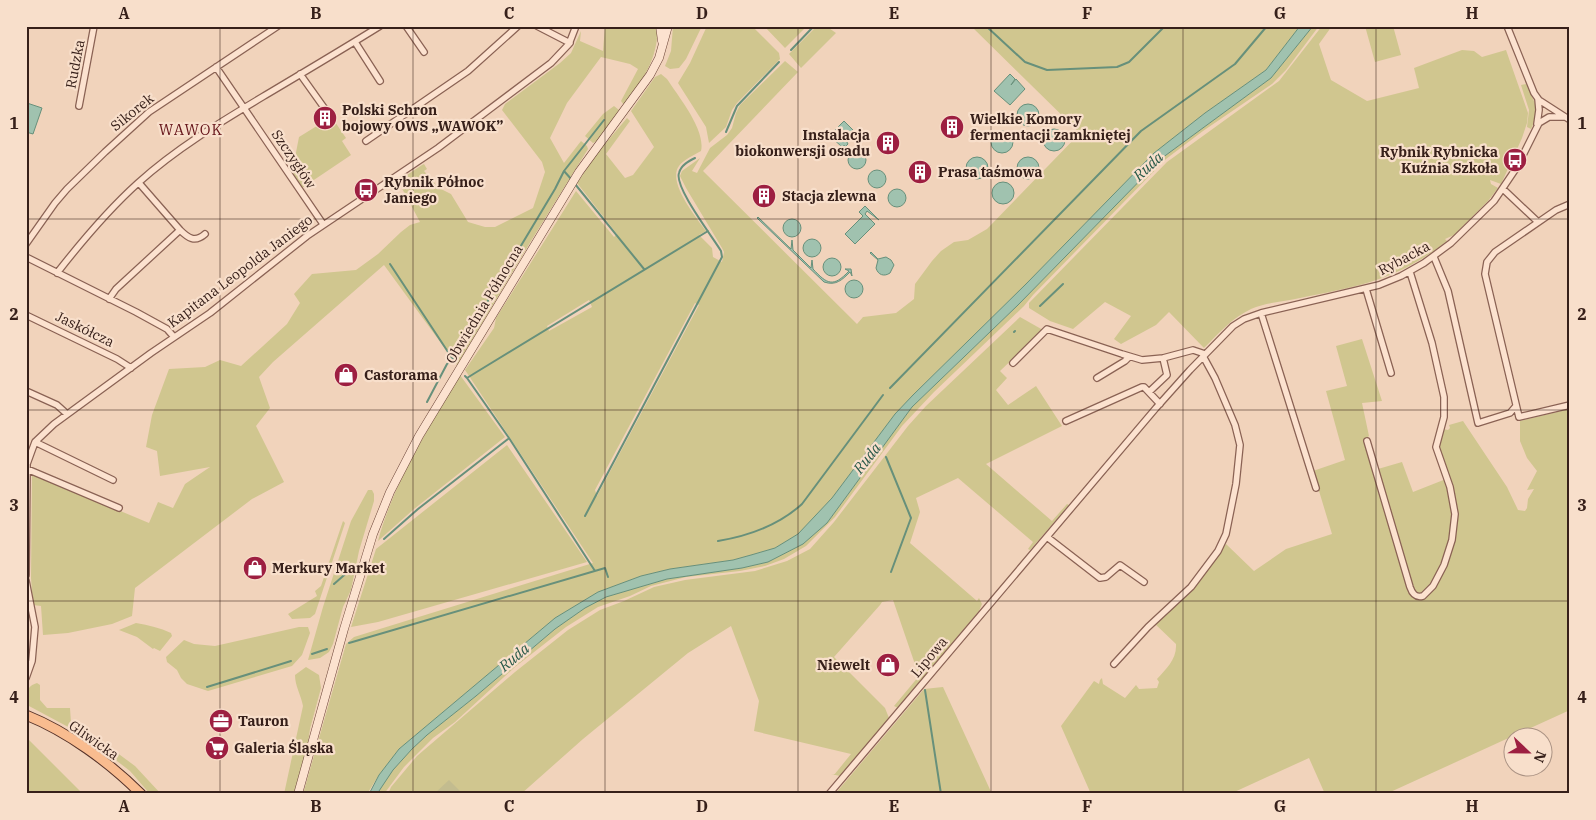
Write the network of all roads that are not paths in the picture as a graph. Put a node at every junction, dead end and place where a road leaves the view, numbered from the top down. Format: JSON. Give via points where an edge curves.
{"nodes":[{"id":1,"x":94,"y":26,"type":"edge"},
{"id":2,"x":278,"y":26,"type":"edge"},
{"id":3,"x":380,"y":26,"type":"edge"},
{"id":4,"x":406,"y":26,"type":"edge"},
{"id":5,"x":518,"y":26,"type":"edge"},
{"id":6,"x":537,"y":26,"type":"edge"},
{"id":7,"x":576,"y":26,"type":"edge"},
{"id":8,"x":660,"y":26,"type":"edge"},
{"id":9,"x":668,"y":26,"type":"edge"},
{"id":10,"x":1507,"y":26,"type":"edge"},
{"id":11,"x":354,"y":42,"type":"junction"},
{"id":12,"x":570,"y":43,"type":"junction"},
{"id":13,"x":662,"y":45,"type":"junction"},
{"id":14,"x":424,"y":52,"type":"dead end"},
{"id":15,"x":216,"y":67,"type":"junction"},
{"id":16,"x":300,"y":74,"type":"junction"},
{"id":17,"x":380,"y":81,"type":"dead end"},
{"id":18,"x":1538,"y":99,"type":"junction"},
{"id":19,"x":79,"y":106,"type":"dead end"},
{"id":20,"x":244,"y":107,"type":"junction"},
{"id":21,"x":330,"y":116,"type":"dead end"},
{"id":22,"x":1567,"y":119,"type":"edge"},
{"id":23,"x":1537,"y":125,"type":"junction"},
{"id":24,"x":366,"y":141,"type":"dead end"},
{"id":25,"x":138,"y":183,"type":"junction"},
{"id":26,"x":1503,"y":189,"type":"junction"},
{"id":27,"x":1570,"y":204,"type":"edge"},
{"id":28,"x":1538,"y":222,"type":"junction"},
{"id":29,"x":323,"y":224,"type":"junction"},
{"id":30,"x":180,"y":230,"type":"junction"},
{"id":31,"x":205,"y":234,"type":"dead end"},
{"id":32,"x":26,"y":244,"type":"edge"},
{"id":33,"x":26,"y":257,"type":"edge"},
{"id":34,"x":1434,"y":257,"type":"junction"},
{"id":35,"x":1410,"y":272,"type":"junction"},
{"id":36,"x":57,"y":273,"type":"junction"},
{"id":37,"x":1366,"y":289,"type":"junction"},
{"id":38,"x":109,"y":298,"type":"junction"},
{"id":39,"x":1261,"y":313,"type":"junction"},
{"id":40,"x":26,"y":315,"type":"edge"},
{"id":41,"x":174,"y":337,"type":"junction"},
{"id":42,"x":1204,"y":355,"type":"junction"},
{"id":43,"x":1129,"y":356,"type":"junction"},
{"id":44,"x":1164,"y":358,"type":"junction"},
{"id":45,"x":1013,"y":363,"type":"dead end"},
{"id":46,"x":131,"y":368,"type":"junction"},
{"id":47,"x":1391,"y":373,"type":"dead end"},
{"id":48,"x":1097,"y":378,"type":"dead end"},
{"id":49,"x":26,"y":391,"type":"edge"},
{"id":50,"x":1148,"y":392,"type":"junction"},
{"id":51,"x":1160,"y":404,"type":"junction"},
{"id":52,"x":1570,"y":405,"type":"edge"},
{"id":53,"x":1516,"y":406,"type":"junction"},
{"id":54,"x":67,"y":414,"type":"junction"},
{"id":55,"x":1066,"y":421,"type":"dead end"},
{"id":56,"x":1367,"y":441,"type":"dead end"},
{"id":57,"x":35,"y":442,"type":"junction"},
{"id":58,"x":27,"y":469,"type":"edge"},
{"id":59,"x":113,"y":480,"type":"dead end"},
{"id":60,"x":1316,"y":488,"type":"dead end"},
{"id":61,"x":119,"y":508,"type":"dead end"},
{"id":62,"x":1047,"y":537,"type":"junction"},
{"id":63,"x":26,"y":575,"type":"edge"},
{"id":64,"x":26,"y":582,"type":"edge"},
{"id":65,"x":1144,"y":582,"type":"dead end"},
{"id":66,"x":1114,"y":664,"type":"dead end"},
{"id":67,"x":26,"y":678,"type":"edge"},
{"id":68,"x":26,"y":715,"type":"edge"},
{"id":69,"x":141,"y":794,"type":"edge"},
{"id":70,"x":298,"y":794,"type":"edge"},
{"id":71,"x":829,"y":794,"type":"edge"}],
"edges":[{"from":1,"to":19,"type":"street","name":"Rudzka"},
{"from":2,"to":15,"type":"street","name":"Sikorek"},
{"from":3,"to":11,"type":"street"},
{"from":4,"to":14,"type":"street"},
{"from":5,"to":24,"type":"street","via":[[468,71]]},
{"from":6,"to":12,"type":"street"},
{"from":7,"to":12,"type":"street","name":"Kapitana Leopolda Janiego"},
{"from":8,"to":13,"type":"main road","name":"Obwiednia Północna"},
{"from":9,"to":13,"type":"main road","name":"Obwiednia Północna"},
{"from":10,"to":18,"type":"street","via":[[1528,82]]},
{"from":11,"to":16,"type":"street"},
{"from":11,"to":17,"type":"street"},
{"from":12,"to":29,"type":"street","name":"Kapitana Leopolda Janiego","via":[[555,60],[438,148]]},
{"from":13,"to":70,"type":"main road","name":"Obwiednia Północna","via":[[650,75],[579,172],[396,477],[368,551]]},
{"from":15,"to":20,"type":"street","name":"Szczygłów"},
{"from":15,"to":32,"type":"street","name":"Sikorek","via":[[153,109],[114,143],[67,189]]},
{"from":16,"to":20,"type":"street"},
{"from":16,"to":21,"type":"street"},
{"from":18,"to":22,"type":"street"},
{"from":18,"to":23,"type":"street","name":"Rybacka"},
{"from":20,"to":25,"type":"street","via":[[184,146]]},
{"from":20,"to":29,"type":"street","name":"Szczygłów"},
{"from":22,"to":23,"type":"street","via":[[1549,117]]},
{"from":23,"to":26,"type":"street","name":"Rybacka"},
{"from":25,"to":30,"type":"street"},
{"from":25,"to":36,"type":"street","via":[[98,223]]},
{"from":26,"to":28,"type":"street"},
{"from":26,"to":34,"type":"street","name":"Rybacka","via":[[1462,234]]},
{"from":27,"to":28,"type":"street"},
{"from":28,"to":53,"type":"street","via":[[1495,252],[1485,268],[1485,280]]},
{"from":29,"to":41,"type":"street","name":"Kapitana Leopolda Janiego"},
{"from":30,"to":31,"type":"street","via":[[196,240]]},
{"from":30,"to":38,"type":"street"},
{"from":33,"to":36,"type":"street"},
{"from":34,"to":35,"type":"street","name":"Rybacka"},
{"from":34,"to":53,"type":"street","via":[[1448,291],[1478,423],[1510,413]]},
{"from":35,"to":37,"type":"street","name":"Rybacka"},
{"from":35,"to":56,"type":"street","via":[[1432,343],[1444,397],[1444,417],[1436,447],[1450,486],[1455,514],[1452,540],[1444,565],[1433,586],[1423,596],[1418,597],[1410,587]]},
{"from":36,"to":38,"type":"street"},
{"from":37,"to":39,"type":"street","name":"Rybacka"},
{"from":37,"to":47,"type":"street"},
{"from":38,"to":41,"type":"street","via":[[167,329]]},
{"from":39,"to":42,"type":"street","name":"Rybacka","via":[[1236,323]]},
{"from":39,"to":60,"type":"street"},
{"from":40,"to":46,"type":"street","name":"Jaskółcza"},
{"from":41,"to":46,"type":"street","name":"Kapitana Leopolda Janiego"},
{"from":42,"to":44,"type":"street","via":[[1192,350]]},
{"from":42,"to":51,"type":"street","name":"Lipowa"},
{"from":42,"to":66,"type":"street","via":[[1236,425],[1240,445],[1236,484],[1223,545],[1191,587]]},
{"from":43,"to":44,"type":"street","via":[[1147,360]]},
{"from":43,"to":45,"type":"street","via":[[1047,329]]},
{"from":43,"to":48,"type":"street"},
{"from":44,"to":50,"type":"street","via":[[1167,375]]},
{"from":46,"to":54,"type":"street","name":"Kapitana Leopolda Janiego"},
{"from":49,"to":54,"type":"street","via":[[57,405]]},
{"from":50,"to":51,"type":"street"},
{"from":50,"to":55,"type":"street","via":[[1142,387]]},
{"from":51,"to":62,"type":"street","name":"Lipowa"},
{"from":52,"to":53,"type":"street","via":[[1519,417]]},
{"from":54,"to":57,"type":"street","name":"Kapitana Leopolda Janiego"},
{"from":57,"to":58,"type":"street","name":"Kapitana Leopolda Janiego"},
{"from":57,"to":59,"type":"street"},
{"from":58,"to":61,"type":"street"},
{"from":58,"to":63,"type":"street","name":"Kapitana Leopolda Janiego"},
{"from":62,"to":65,"type":"street","via":[[1100,578],[1120,565]]},
{"from":62,"to":71,"type":"street","name":"Lipowa"},
{"from":64,"to":67,"type":"street","via":[[34,627],[32,662]]},
{"from":68,"to":69,"type":"main road","name":"Gliwicka","via":[[88,750]]}]}
